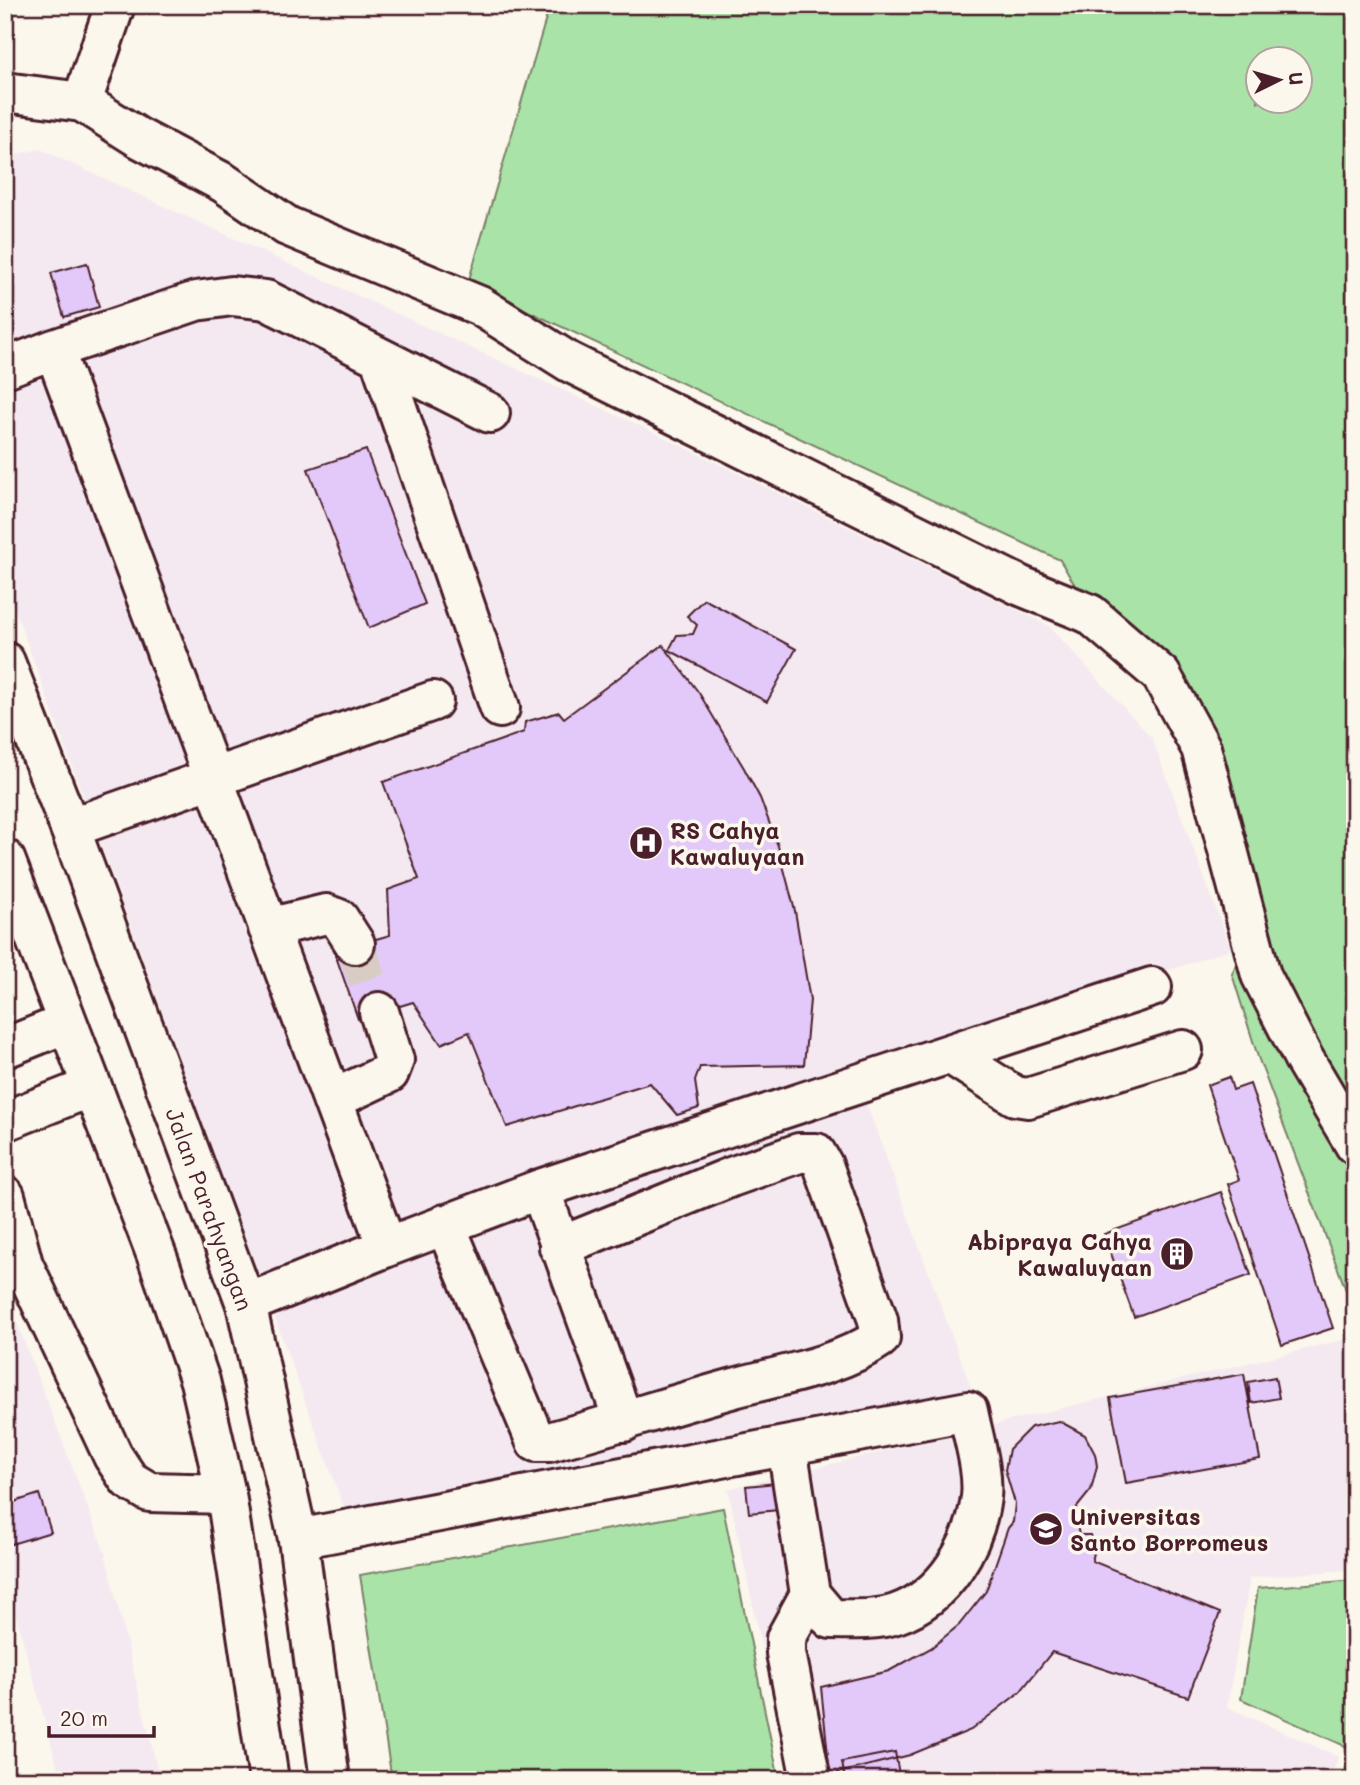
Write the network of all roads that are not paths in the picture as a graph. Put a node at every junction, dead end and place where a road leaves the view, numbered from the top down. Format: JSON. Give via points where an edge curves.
{"nodes":[{"id":1,"x":115,"y":5,"type":"edge"},
{"id":2,"x":5,"y":92,"type":"edge"},
{"id":3,"x":82,"y":102,"type":"junction"},
{"id":4,"x":54,"y":349,"type":"junction"},
{"id":5,"x":380,"y":358,"type":"junction"},
{"id":6,"x":5,"y":368,"type":"edge"},
{"id":7,"x":489,"y":413,"type":"dead end"},
{"id":8,"x":5,"y":662,"type":"edge"},
{"id":9,"x":433,"y":701,"type":"dead end"},
{"id":10,"x":500,"y":708,"type":"dead end"},
{"id":11,"x":211,"y":778,"type":"junction"},
{"id":12,"x":71,"y":828,"type":"junction"},
{"id":13,"x":5,"y":859,"type":"edge"},
{"id":14,"x":268,"y":928,"type":"junction"},
{"id":15,"x":355,"y":944,"type":"tunnel mouth"},
{"id":16,"x":1152,"y":987,"type":"dead end"},
{"id":17,"x":379,"y":1012,"type":"tunnel mouth"},
{"id":18,"x":66,"y":1023,"type":"junction"},
{"id":19,"x":5,"y":1048,"type":"edge"},
{"id":20,"x":1183,"y":1050,"type":"dead end"},
{"id":21,"x":950,"y":1054,"type":"junction"},
{"id":22,"x":91,"y":1087,"type":"junction"},
{"id":23,"x":332,"y":1100,"type":"junction"},
{"id":24,"x":5,"y":1121,"type":"edge"},
{"id":25,"x":1355,"y":1145,"type":"edge"},
{"id":26,"x":540,"y":1189,"type":"junction"},
{"id":27,"x":5,"y":1196,"type":"edge"},
{"id":28,"x":445,"y":1224,"type":"junction"},
{"id":29,"x":387,"y":1247,"type":"junction"},
{"id":30,"x":559,"y":1247,"type":"junction"},
{"id":31,"x":246,"y":1304,"type":"junction"},
{"id":32,"x":624,"y":1422,"type":"junction"},
{"id":33,"x":788,"y":1446,"type":"junction"},
{"id":34,"x":226,"y":1494,"type":"junction"},
{"id":35,"x":298,"y":1539,"type":"junction"},
{"id":36,"x":810,"y":1594,"type":"junction"},
{"id":37,"x":314,"y":1671,"type":"junction"},
{"id":38,"x":253,"y":1676,"type":"junction"},
{"id":39,"x":269,"y":1780,"type":"edge"},
{"id":40,"x":330,"y":1780,"type":"edge"},
{"id":41,"x":811,"y":1780,"type":"edge"}],
"edges":[{"from":1,"to":3,"type":"street"},
{"from":2,"to":3,"type":"street"},
{"from":3,"to":25,"type":"street","via":[[224,183],[286,226],[480,306],[581,368],[1021,586],[1090,614],[1161,675],[1201,748],[1261,975]]},
{"from":4,"to":5,"type":"street","via":[[196,301],[232,296],[266,300]]},
{"from":4,"to":6,"type":"street"},
{"from":4,"to":11,"type":"street"},
{"from":5,"to":7,"type":"street"},
{"from":5,"to":10,"type":"street"},
{"from":8,"to":12,"type":"street","name":"Jalan Parahyangan"},
{"from":9,"to":11,"type":"street"},
{"from":11,"to":12,"type":"street"},
{"from":11,"to":14,"type":"street"},
{"from":12,"to":31,"type":"street","name":"Jalan Parahyangan"},
{"from":13,"to":18,"type":"street"},
{"from":14,"to":15,"type":"street","via":[[326,914],[339,919]]},
{"from":14,"to":23,"type":"street"},
{"from":16,"to":21,"type":"street"},
{"from":17,"to":23,"type":"street","via":[[394,1060],[388,1073]]},
{"from":18,"to":19,"type":"street"},
{"from":18,"to":22,"type":"street"},
{"from":20,"to":21,"type":"street","via":[[1028,1098],[1015,1096]]},
{"from":21,"to":26,"type":"street"},
{"from":22,"to":24,"type":"street"},
{"from":22,"to":34,"type":"street","via":[[200,1381]]},
{"from":23,"to":29,"type":"street"},
{"from":26,"to":28,"type":"street"},
{"from":26,"to":30,"type":"street"},
{"from":27,"to":34,"type":"street","via":[[23,1264],[108,1446],[129,1480],[149,1492]]},
{"from":28,"to":29,"type":"street"},
{"from":28,"to":32,"type":"street","via":[[537,1441],[549,1442]]},
{"from":29,"to":31,"type":"street"},
{"from":30,"to":32,"type":"street"},
{"from":30,"to":32,"type":"street","via":[[799,1153],[816,1153],[823,1165],[878,1320],[880,1338],[864,1349]]},
{"from":31,"to":35,"type":"street","name":"Jalan Parahyangan"},
{"from":33,"to":35,"type":"street"},
{"from":33,"to":36,"type":"street"},
{"from":33,"to":36,"type":"street","via":[[968,1411],[976,1456],[981,1494],[973,1538],[939,1585],[896,1614],[864,1619],[831,1619]]},
{"from":34,"to":38,"type":"street"},
{"from":35,"to":37,"type":"street","name":"Jalan Parahyangan"},
{"from":36,"to":41,"type":"street","via":[[786,1646]]},
{"from":37,"to":38,"type":"street"},
{"from":37,"to":40,"type":"street","name":"Jalan Parahyangan"},
{"from":38,"to":39,"type":"street"}]}
